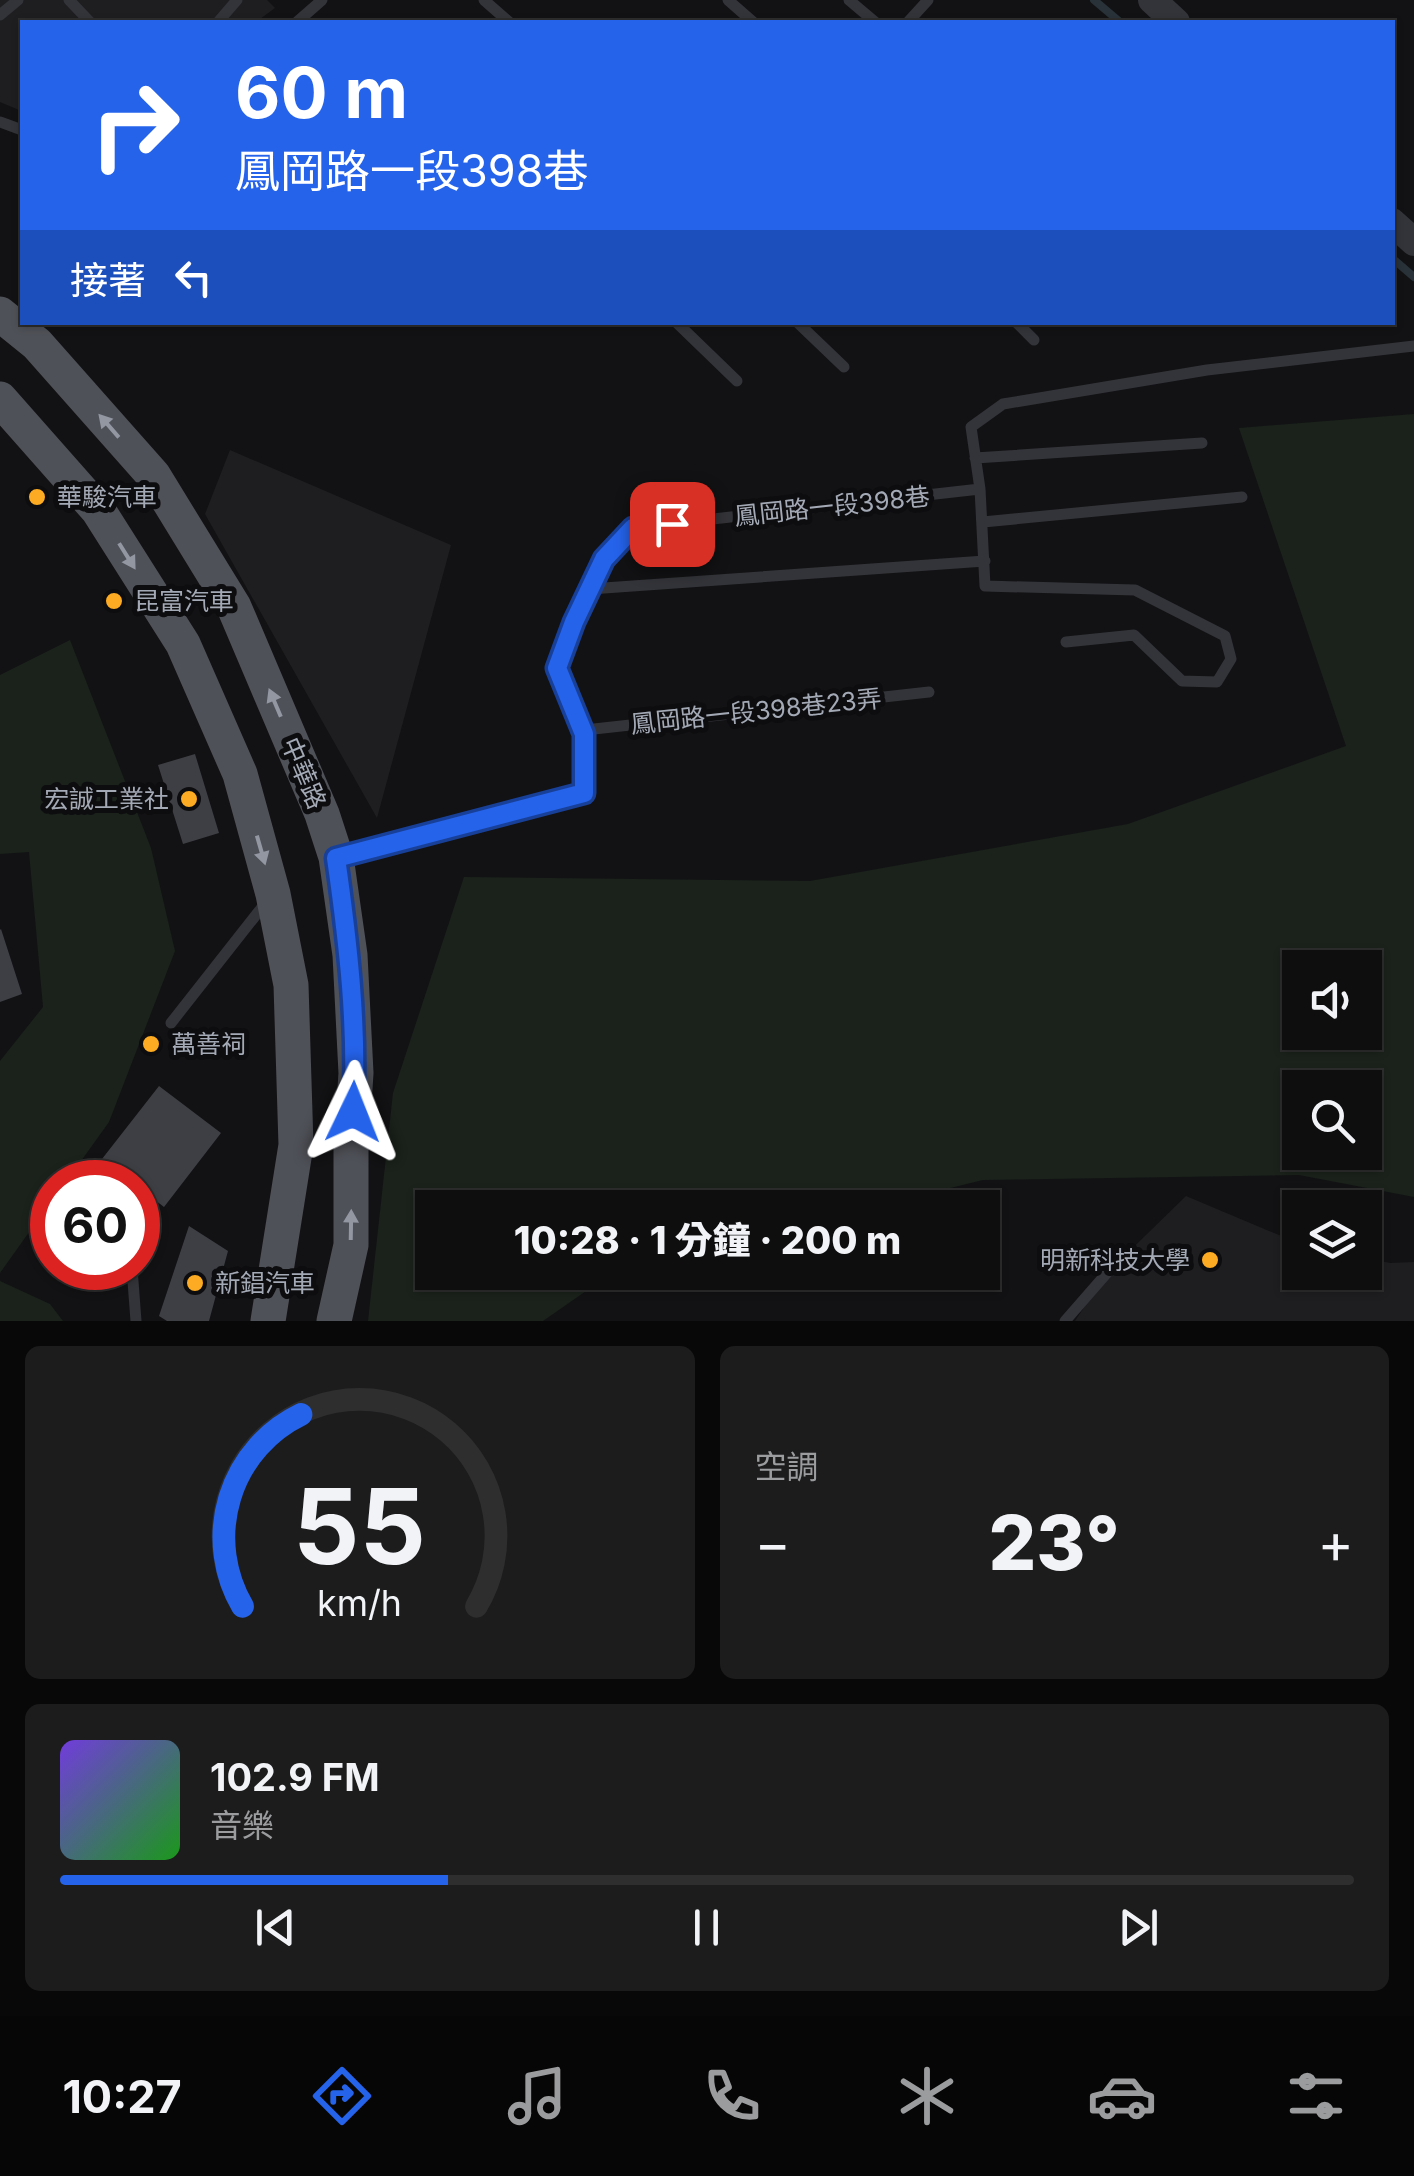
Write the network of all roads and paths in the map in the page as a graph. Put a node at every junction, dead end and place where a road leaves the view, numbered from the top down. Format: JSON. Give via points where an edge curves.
{"nodes":[{"id":1,"x":18,"y":0,"type":"edge"},
{"id":2,"x":70,"y":0,"type":"edge"},
{"id":3,"x":237,"y":0,"type":"edge"},
{"id":4,"x":322,"y":0,"type":"edge"},
{"id":5,"x":484,"y":0,"type":"edge"},
{"id":6,"x":728,"y":0,"type":"edge"},
{"id":7,"x":848,"y":0,"type":"edge"},
{"id":8,"x":928,"y":0,"type":"edge"},
{"id":9,"x":1152,"y":0,"type":"edge"},
{"id":10,"x":0,"y":14,"type":"edge"},
{"id":11,"x":88,"y":20,"type":"edge"},
{"id":12,"x":220,"y":20,"type":"edge"},
{"id":13,"x":300,"y":20,"type":"edge"},
{"id":14,"x":507,"y":20,"type":"edge"},
{"id":15,"x":751,"y":20,"type":"edge"},
{"id":16,"x":873,"y":20,"type":"edge"},
{"id":17,"x":910,"y":20,"type":"edge"},
{"id":18,"x":1174,"y":20,"type":"edge"},
{"id":19,"x":1395,"y":225,"type":"edge"},
{"id":20,"x":1414,"y":242,"type":"edge"},
{"id":21,"x":0,"y":314,"type":"edge"},
{"id":22,"x":679,"y":325,"type":"edge"},
{"id":23,"x":800,"y":325,"type":"edge"},
{"id":24,"x":1019,"y":325,"type":"edge"},
{"id":25,"x":1034,"y":340,"type":"dead end"},
{"id":26,"x":1414,"y":346,"type":"edge"},
{"id":27,"x":844,"y":367,"type":"dead end"},
{"id":28,"x":737,"y":380,"type":"dead end"},
{"id":29,"x":0,"y":399,"type":"edge"},
{"id":30,"x":1202,"y":444,"type":"dead end"},
{"id":31,"x":976,"y":458,"type":"junction"},
{"id":32,"x":980,"y":489,"type":"junction"},
{"id":33,"x":1242,"y":497,"type":"dead end"},
{"id":34,"x":983,"y":522,"type":"junction"},
{"id":35,"x":984,"y":560,"type":"junction"},
{"id":36,"x":590,"y":589,"type":"junction"},
{"id":37,"x":1066,"y":642,"type":"dead end"},
{"id":38,"x":929,"y":692,"type":"dead end"},
{"id":39,"x":584,"y":734,"type":"junction"},
{"id":40,"x":336,"y":858,"type":"junction"},
{"id":41,"x":273,"y":894,"type":"junction"},
{"id":42,"x":171,"y":1023,"type":"dead end"},
{"id":43,"x":1108,"y":1273,"type":"dead end"},
{"id":44,"x":134,"y":1290,"type":"edge"},
{"id":45,"x":136,"y":1321,"type":"edge"},
{"id":46,"x":268,"y":1321,"type":"edge"},
{"id":47,"x":334,"y":1321,"type":"edge"},
{"id":48,"x":1065,"y":1321,"type":"edge"}],
"edges":[{"from":1,"to":10,"type":"lane"},
{"from":2,"to":11,"type":"lane"},
{"from":3,"to":12,"type":"lane"},
{"from":4,"to":13,"type":"lane"},
{"from":5,"to":14,"type":"lane"},
{"from":6,"to":15,"type":"lane"},
{"from":7,"to":16,"type":"lane"},
{"from":8,"to":17,"type":"lane"},
{"from":9,"to":18,"type":"street"},
{"from":19,"to":20,"type":"street"},
{"from":40,"to":21,"type":"main road","name":"中華路","one_way":true,"via":[[234,606],[152,476],[37,344]]},
{"from":22,"to":28,"type":"lane"},
{"from":23,"to":27,"type":"lane"},
{"from":24,"to":25,"type":"lane"},
{"from":26,"to":31,"type":"lane","via":[[1206,370],[1003,404],[971,428]]},
{"from":29,"to":41,"type":"main road","one_way":true,"via":[[98,510],[183,644],[240,774]]},
{"from":30,"to":31,"type":"lane"},
{"from":31,"to":32,"type":"lane"},
{"from":32,"to":34,"type":"lane"},
{"from":32,"to":36,"type":"lane","name":"鳳岡路一段398巷","via":[[633,528],[604,559]]},
{"from":33,"to":34,"type":"lane"},
{"from":34,"to":35,"type":"lane"},
{"from":35,"to":36,"type":"lane"},
{"from":35,"to":37,"type":"lane","via":[[985,586],[1136,590],[1224,636],[1231,660],[1217,682],[1182,681],[1134,634]]},
{"from":36,"to":39,"type":"lane","name":"鳳岡路一段398巷","via":[[557,668]]},
{"from":38,"to":39,"type":"lane","name":"鳳岡路一段398巷23弄"},
{"from":39,"to":40,"type":"lane","name":"鳳岡路一段398巷","via":[[584,793]]},
{"from":47,"to":40,"type":"main road","name":"中華路","one_way":true,"via":[[351,1244],[356,1073]]},
{"from":41,"to":42,"type":"lane"},
{"from":41,"to":46,"type":"main road","via":[[291,985],[296,1145]]},
{"from":43,"to":48,"type":"lane"},
{"from":44,"to":45,"type":"lane"}]}
